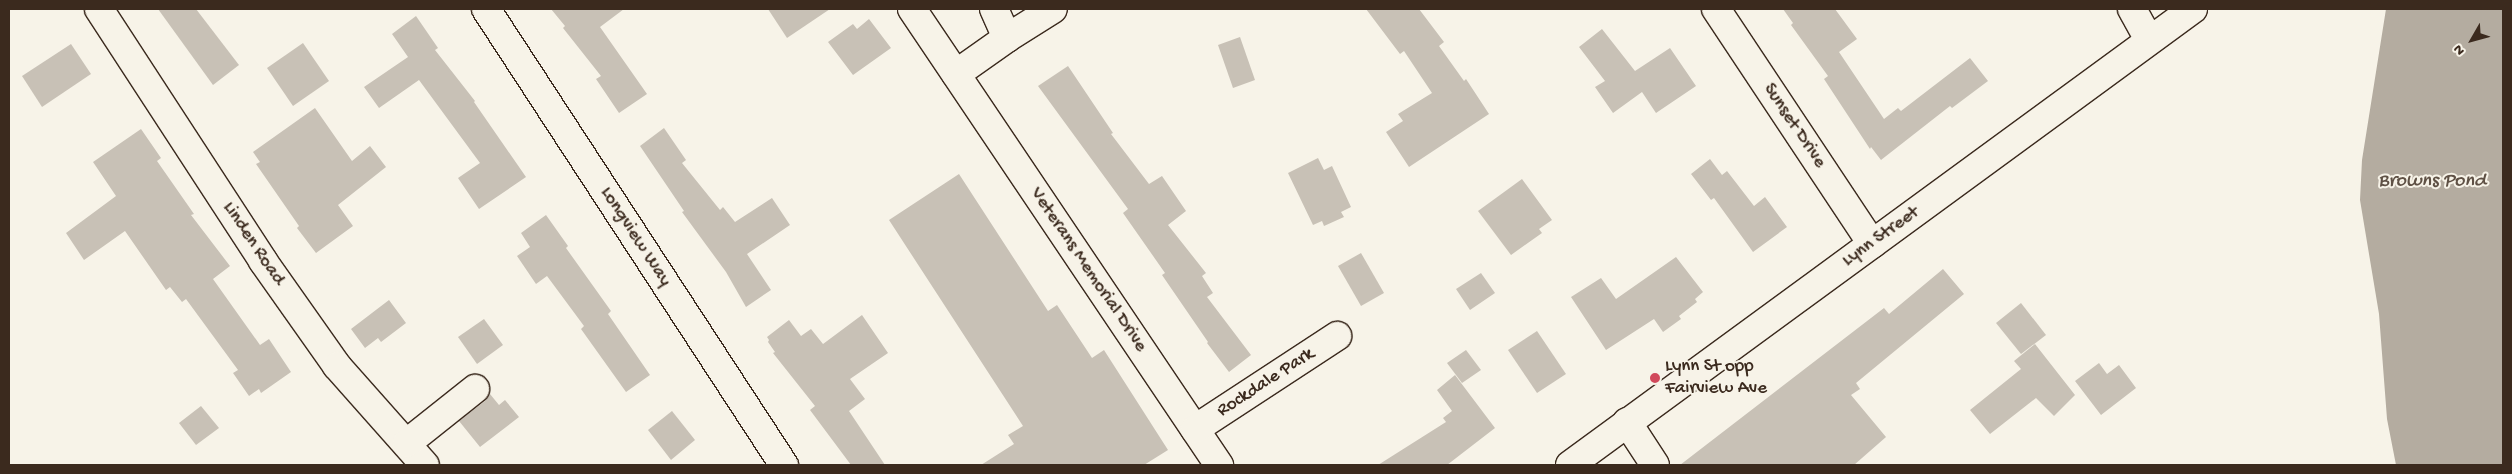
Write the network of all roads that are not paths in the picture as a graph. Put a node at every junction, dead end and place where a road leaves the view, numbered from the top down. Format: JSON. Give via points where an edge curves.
{"nodes":[{"id":1,"x":99,"y":9,"type":"edge"},
{"id":2,"x":486,"y":9,"type":"edge"},
{"id":3,"x":912,"y":9,"type":"edge"},
{"id":4,"x":994,"y":9,"type":"edge"},
{"id":5,"x":1053,"y":9,"type":"edge"},
{"id":6,"x":1716,"y":9,"type":"edge"},
{"id":7,"x":2132,"y":9,"type":"edge"},
{"id":8,"x":2192,"y":9,"type":"edge"},
{"id":9,"x":1007,"y":38,"type":"junction"},
{"id":10,"x":2149,"y":40,"type":"junction"},
{"id":11,"x":956,"y":74,"type":"junction"},
{"id":12,"x":1872,"y":244,"type":"junction"},
{"id":13,"x":1337,"y":336,"type":"dead end"},
{"id":14,"x":475,"y":390,"type":"dead end"},
{"id":15,"x":1627,"y":422,"type":"junction"},
{"id":16,"x":1194,"y":429,"type":"junction"},
{"id":17,"x":407,"y":443,"type":"junction"},
{"id":18,"x":425,"y":465,"type":"edge"},
{"id":19,"x":784,"y":465,"type":"edge"},
{"id":20,"x":1219,"y":465,"type":"edge"},
{"id":21,"x":1570,"y":465,"type":"edge"},
{"id":22,"x":1655,"y":465,"type":"edge"}],
"edges":[{"from":1,"to":17,"type":"street","name":"Linden Road","via":[[263,261],[337,366]]},
{"from":2,"to":19,"type":"street","name":"Longview Way"},
{"from":3,"to":11,"type":"street","name":"Veterans Memorial Drive"},
{"from":4,"to":9,"type":"street"},
{"from":5,"to":9,"type":"street"},
{"from":6,"to":12,"type":"street","name":"Sunset Drive"},
{"from":7,"to":10,"type":"street"},
{"from":8,"to":10,"type":"street","name":"Lynn Street"},
{"from":9,"to":11,"type":"street"},
{"from":10,"to":12,"type":"street","name":"Lynn Street"},
{"from":11,"to":16,"type":"street","name":"Veterans Memorial Drive"},
{"from":12,"to":15,"type":"street","name":"Lynn Street"},
{"from":13,"to":16,"type":"street","name":"Rockdale Park"},
{"from":14,"to":17,"type":"street"},
{"from":15,"to":21,"type":"street","name":"Lynn Street"},
{"from":15,"to":22,"type":"street"},
{"from":16,"to":20,"type":"street","name":"Veterans Memorial Drive"},
{"from":17,"to":18,"type":"street","name":"Linden Road"}]}
